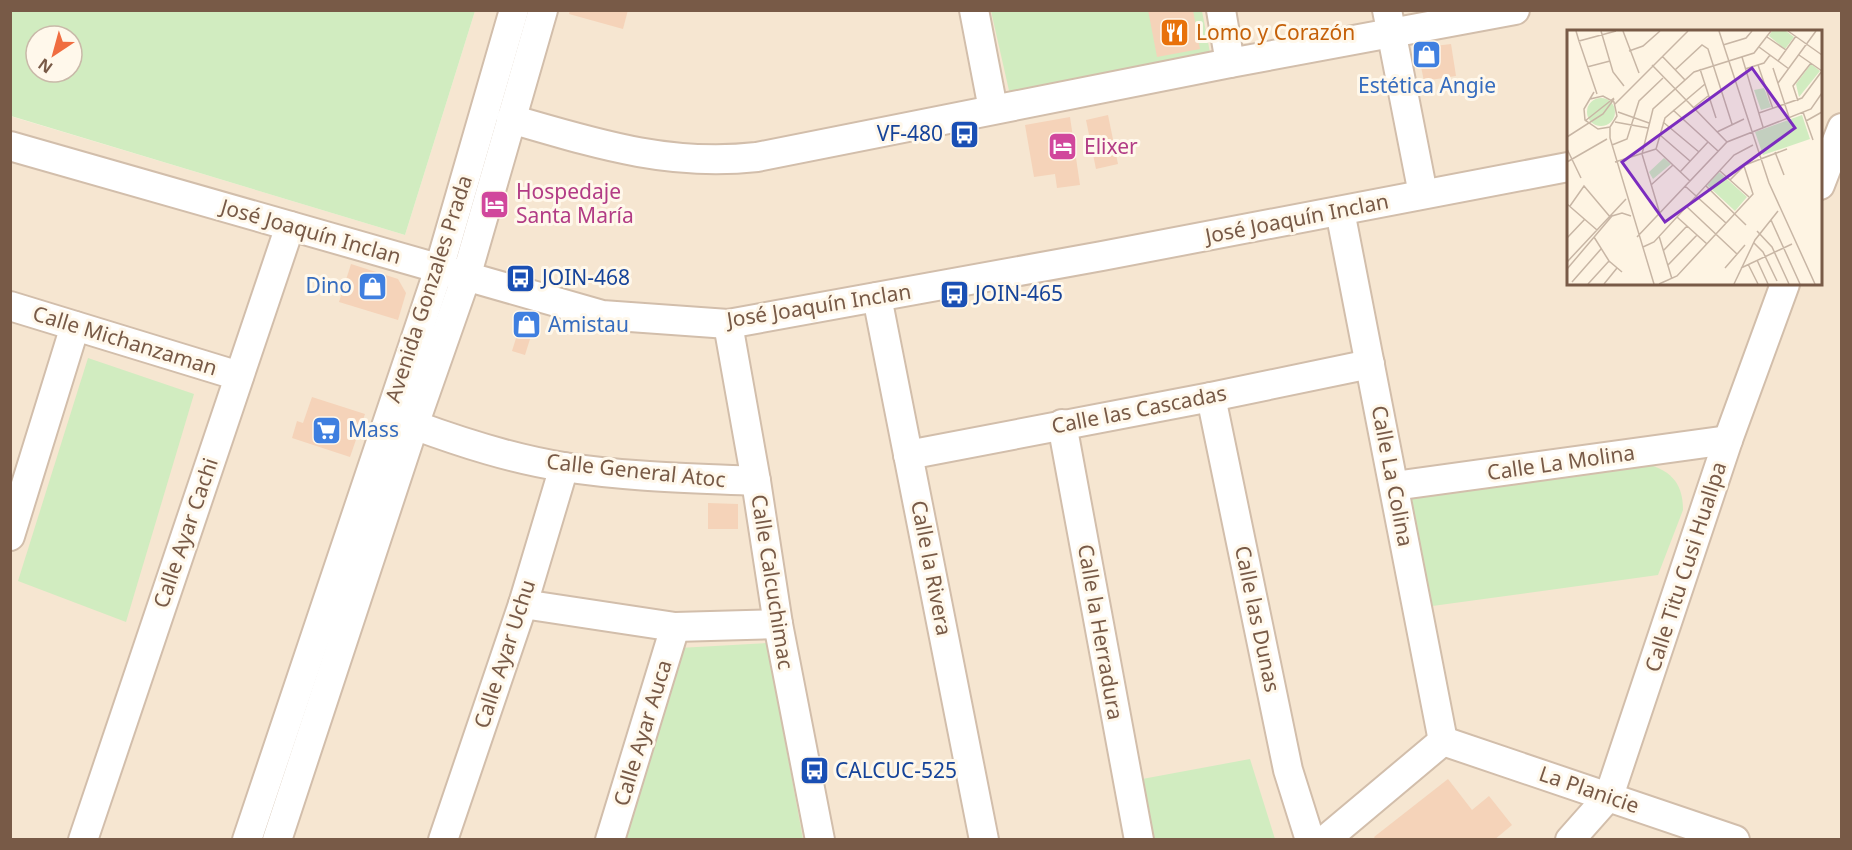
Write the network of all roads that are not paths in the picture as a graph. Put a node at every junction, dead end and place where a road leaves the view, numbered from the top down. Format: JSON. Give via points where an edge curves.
{"nodes":[{"id":1,"x":514,"y":10,"type":"edge"},
{"id":2,"x":543,"y":10,"type":"edge"},
{"id":3,"x":974,"y":10,"type":"edge"},
{"id":4,"x":1221,"y":10,"type":"edge"},
{"id":5,"x":1515,"y":10,"type":"edge"},
{"id":6,"x":1390,"y":21,"type":"edge"},
{"id":7,"x":1230,"y":63,"type":"junction"},
{"id":8,"x":993,"y":110,"type":"junction"},
{"id":9,"x":1842,"y":115,"type":"edge"},
{"id":10,"x":511,"y":119,"type":"junction"},
{"id":11,"x":1822,"y":119,"type":"edge"},
{"id":12,"x":1842,"y":128,"type":"edge"},
{"id":13,"x":10,"y":146,"type":"edge"},
{"id":14,"x":1567,"y":167,"type":"edge"},
{"id":15,"x":1822,"y":182,"type":"edge"},
{"id":16,"x":1423,"y":194,"type":"junction"},
{"id":17,"x":1340,"y":211,"type":"junction"},
{"id":18,"x":290,"y":226,"type":"junction"},
{"id":19,"x":439,"y":269,"type":"junction"},
{"id":20,"x":466,"y":277,"type":"junction"},
{"id":21,"x":1785,"y":285,"type":"edge"},
{"id":22,"x":877,"y":297,"type":"junction"},
{"id":23,"x":10,"y":306,"type":"edge"},
{"id":24,"x":728,"y":324,"type":"junction"},
{"id":25,"x":75,"y":326,"type":"junction"},
{"id":26,"x":1370,"y":364,"type":"junction"},
{"id":27,"x":239,"y":376,"type":"junction"},
{"id":28,"x":1211,"y":397,"type":"junction"},
{"id":29,"x":1062,"y":424,"type":"junction"},
{"id":30,"x":414,"y":425,"type":"junction"},
{"id":31,"x":1728,"y":440,"type":"junction"},
{"id":32,"x":908,"y":455,"type":"junction"},
{"id":33,"x":564,"y":467,"type":"junction"},
{"id":34,"x":756,"y":482,"type":"junction"},
{"id":35,"x":1394,"y":486,"type":"junction"},
{"id":36,"x":10,"y":536,"type":"edge"},
{"id":37,"x":523,"y":604,"type":"junction"},
{"id":38,"x":778,"y":624,"type":"junction"},
{"id":39,"x":675,"y":627,"type":"junction"},
{"id":40,"x":1443,"y":741,"type":"junction"},
{"id":41,"x":1609,"y":796,"type":"junction"},
{"id":42,"x":82,"y":840,"type":"edge"},
{"id":43,"x":247,"y":840,"type":"edge"},
{"id":44,"x":277,"y":840,"type":"edge"},
{"id":45,"x":443,"y":840,"type":"edge"},
{"id":46,"x":610,"y":840,"type":"edge"},
{"id":47,"x":820,"y":840,"type":"edge"},
{"id":48,"x":984,"y":840,"type":"edge"},
{"id":49,"x":1139,"y":840,"type":"edge"},
{"id":50,"x":1310,"y":840,"type":"edge"},
{"id":51,"x":1325,"y":840,"type":"edge"},
{"id":52,"x":1570,"y":840,"type":"edge"},
{"id":53,"x":1735,"y":840,"type":"edge"}],
"edges":[{"from":1,"to":19,"type":"street","name":"Avenida Gonzales Prada"},
{"from":2,"to":10,"type":"street","name":"Avenida Gonzales Prada"},
{"from":3,"to":8,"type":"street"},
{"from":4,"to":7,"type":"street"},
{"from":5,"to":6,"type":"street"},
{"from":6,"to":7,"type":"street"},
{"from":6,"to":16,"type":"street"},
{"from":7,"to":8,"type":"street"},
{"from":8,"to":10,"type":"street","via":[[739,159],[680,158],[626,151]]},
{"from":9,"to":11,"type":"street"},
{"from":10,"to":20,"type":"street","name":"Avenida Gonzales Prada"},
{"from":12,"to":15,"type":"street"},
{"from":13,"to":18,"type":"street","name":"José Joaquín Inclan"},
{"from":14,"to":16,"type":"street","name":"José Joaquín Inclan"},
{"from":16,"to":17,"type":"street","name":"José Joaquín Inclan"},
{"from":17,"to":22,"type":"street","name":"José Joaquín Inclan"},
{"from":17,"to":26,"type":"street","name":"Calle La Colina"},
{"from":18,"to":19,"type":"street","name":"José Joaquín Inclan"},
{"from":18,"to":27,"type":"street","name":"Calle Ayar Cachi"},
{"from":19,"to":20,"type":"street","name":"José Joaquín Inclan"},
{"from":19,"to":43,"type":"street","name":"Avenida Gonzales Prada"},
{"from":20,"to":24,"type":"street","name":"José Joaquín Inclan","via":[[602,315]]},
{"from":20,"to":30,"type":"street","name":"Avenida Gonzales Prada"},
{"from":21,"to":31,"type":"street","name":"Calle Titu Cusi Huallpa"},
{"from":22,"to":24,"type":"street","name":"José Joaquín Inclan"},
{"from":22,"to":32,"type":"street","name":"Calle la Rivera"},
{"from":23,"to":25,"type":"street","name":"Calle Michanzaman"},
{"from":24,"to":34,"type":"street","name":"Calle Calcuchimac"},
{"from":25,"to":27,"type":"street","name":"Calle Michanzaman"},
{"from":25,"to":36,"type":"street"},
{"from":26,"to":28,"type":"street","name":"Calle las Cascadas"},
{"from":26,"to":35,"type":"street","name":"Calle La Colina"},
{"from":27,"to":42,"type":"street","name":"Calle Ayar Cachi"},
{"from":28,"to":29,"type":"street","name":"Calle las Cascadas"},
{"from":28,"to":50,"type":"street","name":"Calle las Dunas","via":[[1288,770]]},
{"from":29,"to":32,"type":"street","name":"Calle las Cascadas"},
{"from":29,"to":49,"type":"street","name":"Calle la Herradura"},
{"from":30,"to":33,"type":"street","name":"Calle General Atoc","via":[[472,446]]},
{"from":30,"to":44,"type":"street","name":"Avenida Gonzales Prada"},
{"from":31,"to":35,"type":"street","name":"Calle La Molina"},
{"from":31,"to":41,"type":"street","name":"Calle Titu Cusi Huallpa"},
{"from":32,"to":48,"type":"street","name":"Calle la Rivera"},
{"from":33,"to":34,"type":"street","name":"Calle General Atoc"},
{"from":33,"to":37,"type":"street","name":"Calle Ayar Uchu"},
{"from":34,"to":38,"type":"street","name":"Calle Calcuchimac"},
{"from":35,"to":40,"type":"street","name":"Calle La Colina"},
{"from":37,"to":39,"type":"street"},
{"from":37,"to":45,"type":"street","name":"Calle Ayar Uchu"},
{"from":38,"to":39,"type":"street"},
{"from":38,"to":47,"type":"street","name":"Calle Calcuchimac"},
{"from":39,"to":46,"type":"street","name":"Calle Ayar Auca"},
{"from":40,"to":41,"type":"street","name":"La Planicie"},
{"from":40,"to":51,"type":"street"},
{"from":41,"to":52,"type":"street","name":"Calle Titu Cusi Huallpa"},
{"from":41,"to":53,"type":"street","name":"La Planicie"}]}
